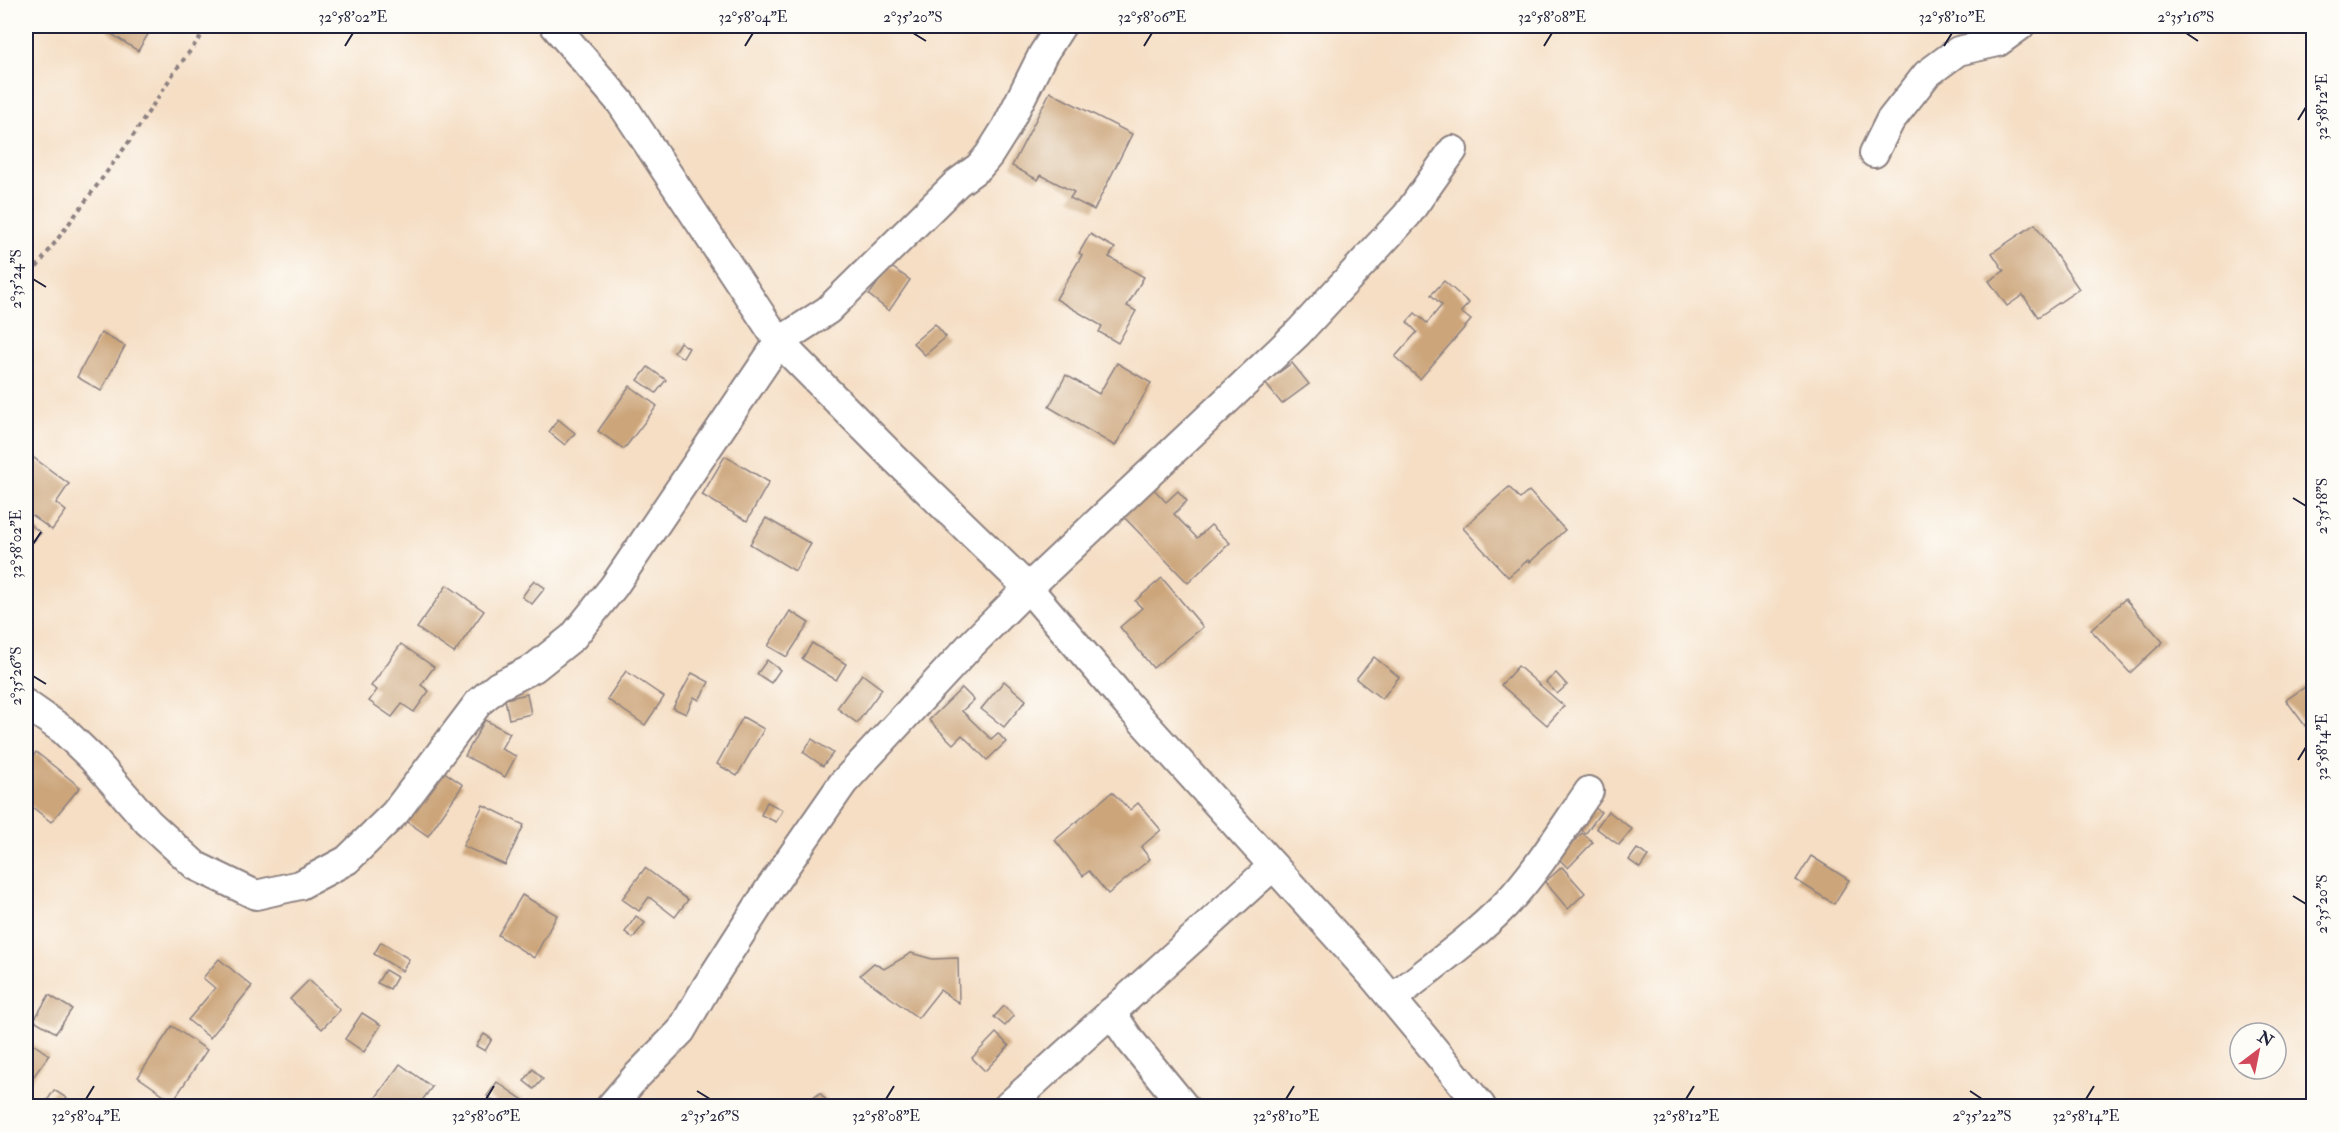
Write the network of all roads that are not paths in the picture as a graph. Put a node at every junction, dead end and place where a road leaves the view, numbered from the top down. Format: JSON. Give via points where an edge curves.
{"nodes":[{"id":1,"x":555,"y":26,"type":"edge"},
{"id":2,"x":1061,"y":26,"type":"edge"},
{"id":3,"x":2020,"y":26,"type":"edge"},
{"id":4,"x":1453,"y":150,"type":"dead end"},
{"id":5,"x":1874,"y":153,"type":"dead end"},
{"id":6,"x":779,"y":342,"type":"junction"},
{"id":7,"x":1028,"y":588,"type":"junction"},
{"id":8,"x":26,"y":704,"type":"edge"},
{"id":9,"x":1589,"y":791,"type":"dead end"},
{"id":10,"x":1273,"y":866,"type":"junction"},
{"id":11,"x":1392,"y":999,"type":"junction"},
{"id":12,"x":1111,"y":1012,"type":"junction"},
{"id":13,"x":611,"y":1107,"type":"edge"},
{"id":14,"x":1008,"y":1107,"type":"edge"},
{"id":15,"x":1184,"y":1107,"type":"edge"},
{"id":16,"x":1481,"y":1107,"type":"edge"}],
"edges":[{"from":1,"to":6,"type":"street","via":[[621,103]]},
{"from":2,"to":6,"type":"street","via":[[1006,128],[979,167],[949,191],[828,310]]},
{"from":3,"to":5,"type":"street","via":[[1998,42],[1958,51],[1927,74],[1890,121]]},
{"from":4,"to":7,"type":"street","via":[[1407,215],[1298,333]]},
{"from":6,"to":7,"type":"street"},
{"from":6,"to":8,"type":"street","via":[[614,586],[573,637],[534,668],[498,686],[479,702],[395,813],[347,860],[300,885],[256,895],[196,866],[148,822],[63,730]]},
{"from":7,"to":10,"type":"street"},
{"from":7,"to":13,"type":"street","via":[[843,783],[764,898],[681,1031]]},
{"from":9,"to":11,"type":"street","via":[[1531,875],[1503,907]]},
{"from":10,"to":11,"type":"street"},
{"from":10,"to":12,"type":"street"},
{"from":11,"to":16,"type":"street"},
{"from":12,"to":14,"type":"street"},
{"from":12,"to":15,"type":"street"}]}
